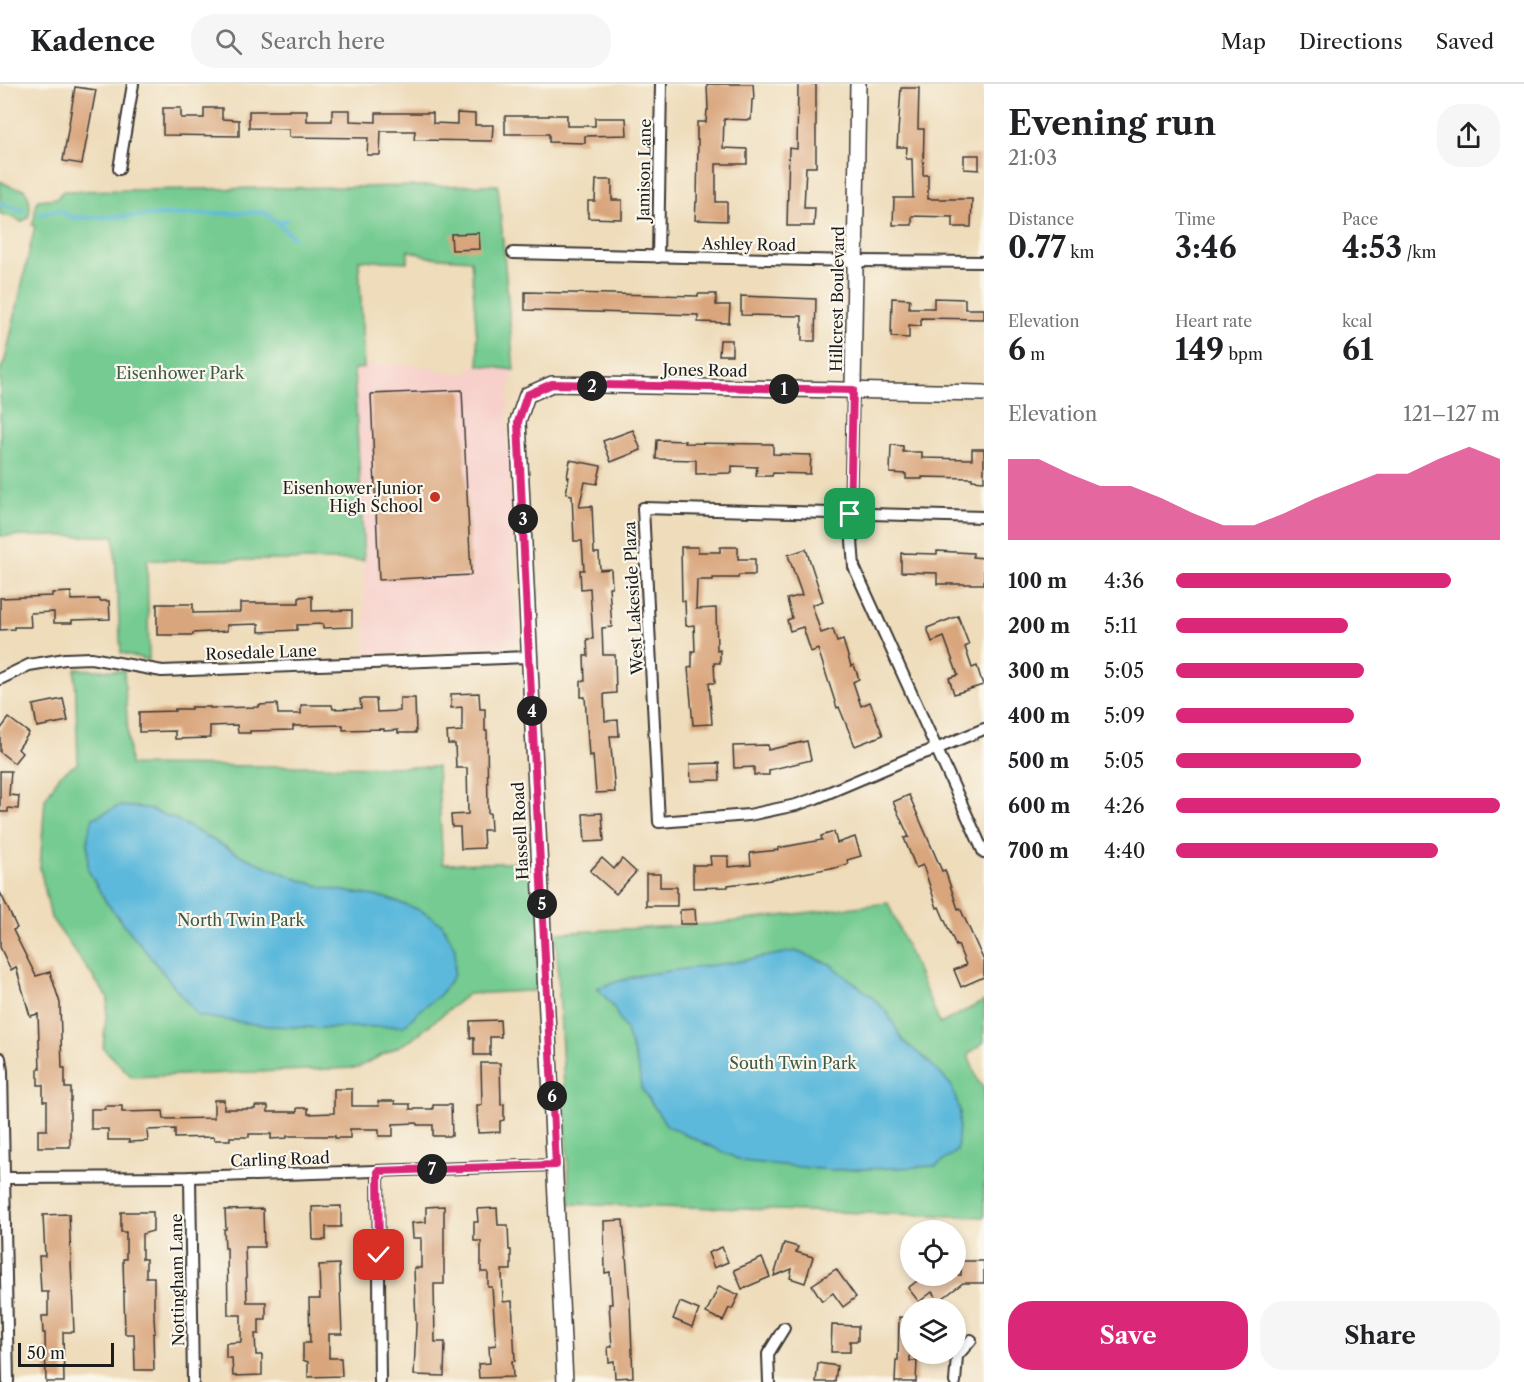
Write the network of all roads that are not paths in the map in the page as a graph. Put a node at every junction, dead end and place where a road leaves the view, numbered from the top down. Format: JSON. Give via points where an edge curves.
{"nodes":[{"id":1,"x":134,"y":84,"type":"edge"},
{"id":2,"x":661,"y":84,"type":"edge"},
{"id":3,"x":858,"y":84,"type":"edge"},
{"id":4,"x":119,"y":170,"type":"dead end"},
{"id":5,"x":513,"y":253,"type":"dead end"},
{"id":6,"x":658,"y":257,"type":"junction"},
{"id":7,"x":855,"y":261,"type":"junction"},
{"id":8,"x":984,"y":262,"type":"edge"},
{"id":9,"x":853,"y":390,"type":"junction"},
{"id":10,"x":984,"y":393,"type":"edge"},
{"id":11,"x":518,"y":422,"type":"joint"},
{"id":12,"x":850,"y":514,"type":"junction"},
{"id":13,"x":984,"y":517,"type":"edge"},
{"id":14,"x":529,"y":657,"type":"junction"},
{"id":15,"x":0,"y":679,"type":"edge"},
{"id":16,"x":984,"y":729,"type":"edge"},
{"id":17,"x":936,"y":749,"type":"junction"},
{"id":18,"x":984,"y":853,"type":"edge"},
{"id":19,"x":0,"y":1058,"type":"edge"},
{"id":20,"x":556,"y":1165,"type":"junction"},
{"id":21,"x":378,"y":1171,"type":"junction"},
{"id":22,"x":190,"y":1177,"type":"junction"},
{"id":23,"x":5,"y":1178,"type":"junction"},
{"id":24,"x":784,"y":1328,"type":"dead end"},
{"id":25,"x":972,"y":1340,"type":"dead end"},
{"id":26,"x":8,"y":1382,"type":"edge"},
{"id":27,"x":193,"y":1382,"type":"edge"},
{"id":28,"x":380,"y":1382,"type":"edge"},
{"id":29,"x":565,"y":1382,"type":"edge"},
{"id":30,"x":769,"y":1382,"type":"edge"},
{"id":31,"x":956,"y":1382,"type":"edge"}],
"edges":[{"from":1,"to":4,"type":"street"},
{"from":2,"to":6,"type":"street","name":"Jamison Lane"},
{"from":3,"to":7,"type":"street","name":"Hillcrest Boulevard"},
{"from":5,"to":6,"type":"street","name":"Ashley Road"},
{"from":6,"to":7,"type":"street","name":"Ashley Road"},
{"from":7,"to":8,"type":"street","name":"Ashley Road"},
{"from":7,"to":9,"type":"street","name":"Hillcrest Boulevard"},
{"from":9,"to":10,"type":"street","name":"Jones Road"},
{"from":9,"to":11,"type":"street","name":"Jones Road","via":[[552,384],[527,395]]},
{"from":9,"to":12,"type":"street","name":"Hillcrest Boulevard"},
{"from":11,"to":14,"type":"street","name":"Hassell Road"},
{"from":12,"to":13,"type":"street"},
{"from":12,"to":17,"type":"street","name":"Hillcrest Boulevard","via":[[854,567]]},
{"from":12,"to":17,"type":"street","name":"West Lakeside Plaza","via":[[643,508],[659,822],[739,816],[786,807]]},
{"from":14,"to":15,"type":"street","name":"Rosedale Lane","via":[[162,670],[73,658],[29,665]]},
{"from":14,"to":20,"type":"street","name":"Hassell Road"},
{"from":16,"to":17,"type":"street"},
{"from":17,"to":18,"type":"street","name":"Hillcrest Boulevard"},
{"from":19,"to":23,"type":"street"},
{"from":20,"to":21,"type":"street","name":"Carling Road"},
{"from":20,"to":29,"type":"street","name":"Hassell Road"},
{"from":21,"to":22,"type":"street","name":"Carling Road"},
{"from":21,"to":28,"type":"street"},
{"from":22,"to":23,"type":"street","name":"Carling Road"},
{"from":22,"to":27,"type":"street","name":"Nottingham Lane"},
{"from":23,"to":26,"type":"street"},
{"from":24,"to":30,"type":"street","via":[[768,1354]]},
{"from":25,"to":31,"type":"street","via":[[957,1356]]}]}
